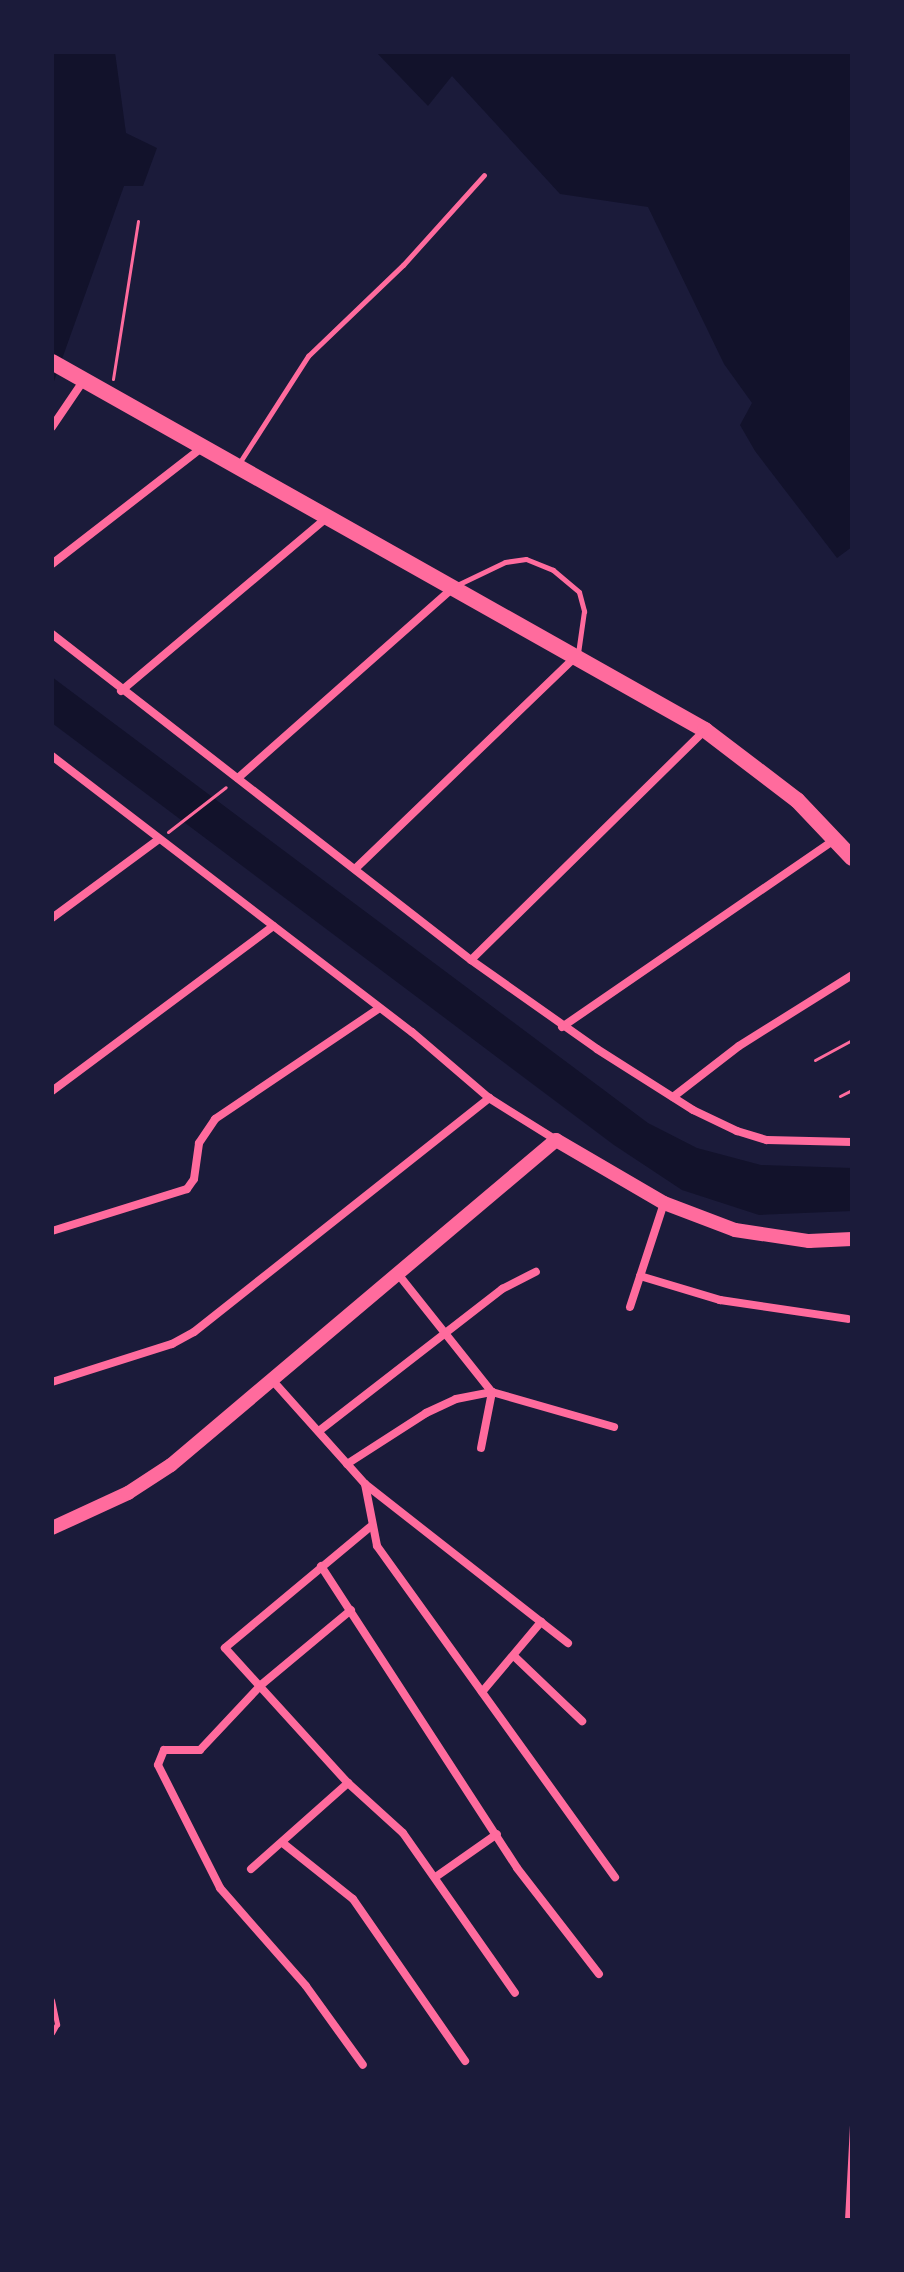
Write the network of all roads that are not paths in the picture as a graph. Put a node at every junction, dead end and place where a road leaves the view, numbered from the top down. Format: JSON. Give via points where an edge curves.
{"nodes":[{"id":1,"x":484,"y":175,"type":"dead end"},
{"id":2,"x":52,"y":362,"type":"edge"},
{"id":3,"x":77,"y":376,"type":"junction"},
{"id":4,"x":52,"y":427,"type":"edge"},
{"id":5,"x":204,"y":447,"type":"junction"},
{"id":6,"x":238,"y":465,"type":"junction"},
{"id":7,"x":330,"y":516,"type":"junction"},
{"id":8,"x":52,"y":564,"type":"edge"},
{"id":9,"x":454,"y":587,"type":"junction"},
{"id":10,"x":52,"y":634,"type":"edge"},
{"id":11,"x":578,"y":654,"type":"junction"},
{"id":12,"x":121,"y":691,"type":"junction"},
{"id":13,"x":705,"y":730,"type":"junction"},
{"id":14,"x":52,"y":756,"type":"edge"},
{"id":15,"x":238,"y":778,"type":"junction"},
{"id":16,"x":163,"y":836,"type":"junction"},
{"id":17,"x":836,"y":838,"type":"junction"},
{"id":18,"x":852,"y":858,"type":"edge"},
{"id":19,"x":355,"y":869,"type":"junction"},
{"id":20,"x":52,"y":918,"type":"edge"},
{"id":21,"x":273,"y":926,"type":"junction"},
{"id":22,"x":471,"y":960,"type":"junction"},
{"id":23,"x":852,"y":975,"type":"edge"},
{"id":24,"x":378,"y":1009,"type":"junction"},
{"id":25,"x":562,"y":1027,"type":"junction"},
{"id":26,"x":52,"y":1091,"type":"edge"},
{"id":27,"x":673,"y":1097,"type":"junction"},
{"id":28,"x":489,"y":1098,"type":"junction"},
{"id":29,"x":556,"y":1140,"type":"junction"},
{"id":30,"x":852,"y":1142,"type":"edge"},
{"id":31,"x":664,"y":1203,"type":"junction"},
{"id":32,"x":52,"y":1231,"type":"edge"},
{"id":33,"x":852,"y":1239,"type":"edge"},
{"id":34,"x":536,"y":1272,"type":"dead end"},
{"id":35,"x":398,"y":1274,"type":"junction"},
{"id":36,"x":640,"y":1276,"type":"junction"},
{"id":37,"x":630,"y":1307,"type":"dead end"},
{"id":38,"x":848,"y":1319,"type":"dead end"},
{"id":39,"x":448,"y":1332,"type":"junction"},
{"id":40,"x":273,"y":1381,"type":"junction"},
{"id":41,"x":52,"y":1382,"type":"edge"},
{"id":42,"x":492,"y":1392,"type":"junction"},
{"id":43,"x":614,"y":1427,"type":"dead end"},
{"id":44,"x":319,"y":1431,"type":"junction"},
{"id":45,"x":481,"y":1448,"type":"dead end"},
{"id":46,"x":347,"y":1464,"type":"junction"},
{"id":47,"x":365,"y":1484,"type":"junction"},
{"id":48,"x":370,"y":1527,"type":"junction"},
{"id":49,"x":52,"y":1528,"type":"edge"},
{"id":50,"x":321,"y":1566,"type":"junction"},
{"id":51,"x":351,"y":1610,"type":"junction"},
{"id":52,"x":541,"y":1622,"type":"junction"},
{"id":53,"x":568,"y":1643,"type":"dead end"},
{"id":54,"x":515,"y":1657,"type":"junction"},
{"id":55,"x":261,"y":1685,"type":"junction"},
{"id":56,"x":482,"y":1692,"type":"junction"},
{"id":57,"x":582,"y":1721,"type":"dead end"},
{"id":58,"x":348,"y":1783,"type":"junction"},
{"id":59,"x":497,"y":1834,"type":"junction"},
{"id":60,"x":284,"y":1844,"type":"junction"},
{"id":61,"x":251,"y":1869,"type":"dead end"},
{"id":62,"x":437,"y":1876,"type":"junction"},
{"id":63,"x":615,"y":1877,"type":"dead end"},
{"id":64,"x":599,"y":1974,"type":"dead end"},
{"id":65,"x":515,"y":1993,"type":"dead end"},
{"id":66,"x":52,"y":2000,"type":"edge"},
{"id":67,"x":52,"y":2033,"type":"edge"},
{"id":68,"x":465,"y":2061,"type":"dead end"},
{"id":69,"x":363,"y":2065,"type":"dead end"},
{"id":70,"x":852,"y":2124,"type":"edge"},
{"id":71,"x":850,"y":2170,"type":"edge"},
{"id":72,"x":847,"y":2220,"type":"edge"}],
"edges":[{"from":1,"to":6,"type":"lane","via":[[403,265],[324,338]]},
{"from":2,"to":3,"type":"main road"},
{"from":3,"to":4,"type":"street"},
{"from":3,"to":5,"type":"main road"},
{"from":5,"to":6,"type":"main road"},
{"from":5,"to":8,"type":"street"},
{"from":6,"to":7,"type":"main road"},
{"from":7,"to":9,"type":"main road"},
{"from":7,"to":12,"type":"street"},
{"from":9,"to":11,"type":"main road"},
{"from":9,"to":11,"type":"lane","via":[[505,562],[526,559],[553,570],[579,592],[584,611]]},
{"from":9,"to":15,"type":"street"},
{"from":10,"to":12,"type":"street"},
{"from":11,"to":13,"type":"main road"},
{"from":11,"to":19,"type":"street"},
{"from":12,"to":15,"type":"street"},
{"from":13,"to":17,"type":"main road","via":[[749,759]]},
{"from":13,"to":22,"type":"street"},
{"from":14,"to":16,"type":"street"},
{"from":15,"to":19,"type":"street"},
{"from":16,"to":20,"type":"street"},
{"from":16,"to":21,"type":"street"},
{"from":17,"to":18,"type":"main road"},
{"from":17,"to":25,"type":"street"},
{"from":19,"to":22,"type":"street"},
{"from":21,"to":24,"type":"street"},
{"from":21,"to":26,"type":"street"},
{"from":22,"to":25,"type":"street"},
{"from":23,"to":27,"type":"street","via":[[739,1046]]},
{"from":24,"to":28,"type":"street"},
{"from":24,"to":32,"type":"street","via":[[215,1119],[199,1143],[187,1189]]},
{"from":25,"to":27,"type":"street"},
{"from":27,"to":30,"type":"street","via":[[767,1140]]},
{"from":28,"to":29,"type":"street"},
{"from":28,"to":41,"type":"street","via":[[204,1326],[172,1344]]},
{"from":29,"to":31,"type":"street"},
{"from":29,"to":35,"type":"street"},
{"from":31,"to":33,"type":"street","via":[[761,1235]]},
{"from":31,"to":36,"type":"street"},
{"from":34,"to":39,"type":"street","via":[[502,1289]]},
{"from":35,"to":39,"type":"street"},
{"from":35,"to":40,"type":"street"},
{"from":36,"to":37,"type":"street"},
{"from":36,"to":38,"type":"street","via":[[720,1300]]},
{"from":39,"to":42,"type":"street"},
{"from":39,"to":44,"type":"street"},
{"from":40,"to":44,"type":"street"},
{"from":40,"to":49,"type":"street","via":[[171,1465],[128,1493]]},
{"from":42,"to":43,"type":"street"},
{"from":42,"to":45,"type":"street"},
{"from":42,"to":46,"type":"street","via":[[456,1399],[426,1413]]},
{"from":44,"to":46,"type":"street"},
{"from":46,"to":47,"type":"street"},
{"from":47,"to":48,"type":"street"},
{"from":47,"to":52,"type":"street"},
{"from":48,"to":50,"type":"street"},
{"from":48,"to":56,"type":"street","via":[[377,1546]]},
{"from":50,"to":51,"type":"street"},
{"from":50,"to":55,"type":"street","via":[[226,1644]]},
{"from":51,"to":55,"type":"street"},
{"from":51,"to":59,"type":"street"},
{"from":52,"to":53,"type":"street"},
{"from":52,"to":54,"type":"street"},
{"from":54,"to":56,"type":"street"},
{"from":54,"to":57,"type":"street"},
{"from":55,"to":58,"type":"street"},
{"from":55,"to":69,"type":"street","via":[[200,1750],[174,1746],[160,1754],[158,1765],[220,1888],[306,1986]]},
{"from":56,"to":63,"type":"street"},
{"from":58,"to":60,"type":"street"},
{"from":58,"to":62,"type":"street","via":[[403,1833]]},
{"from":59,"to":62,"type":"street"},
{"from":59,"to":64,"type":"street"},
{"from":60,"to":61,"type":"street"},
{"from":60,"to":68,"type":"street","via":[[353,1899]]},
{"from":62,"to":65,"type":"street"},
{"from":66,"to":67,"type":"lane","via":[[57,2024]]},
{"from":70,"to":71,"type":"lane"},
{"from":71,"to":72,"type":"lane"}]}
